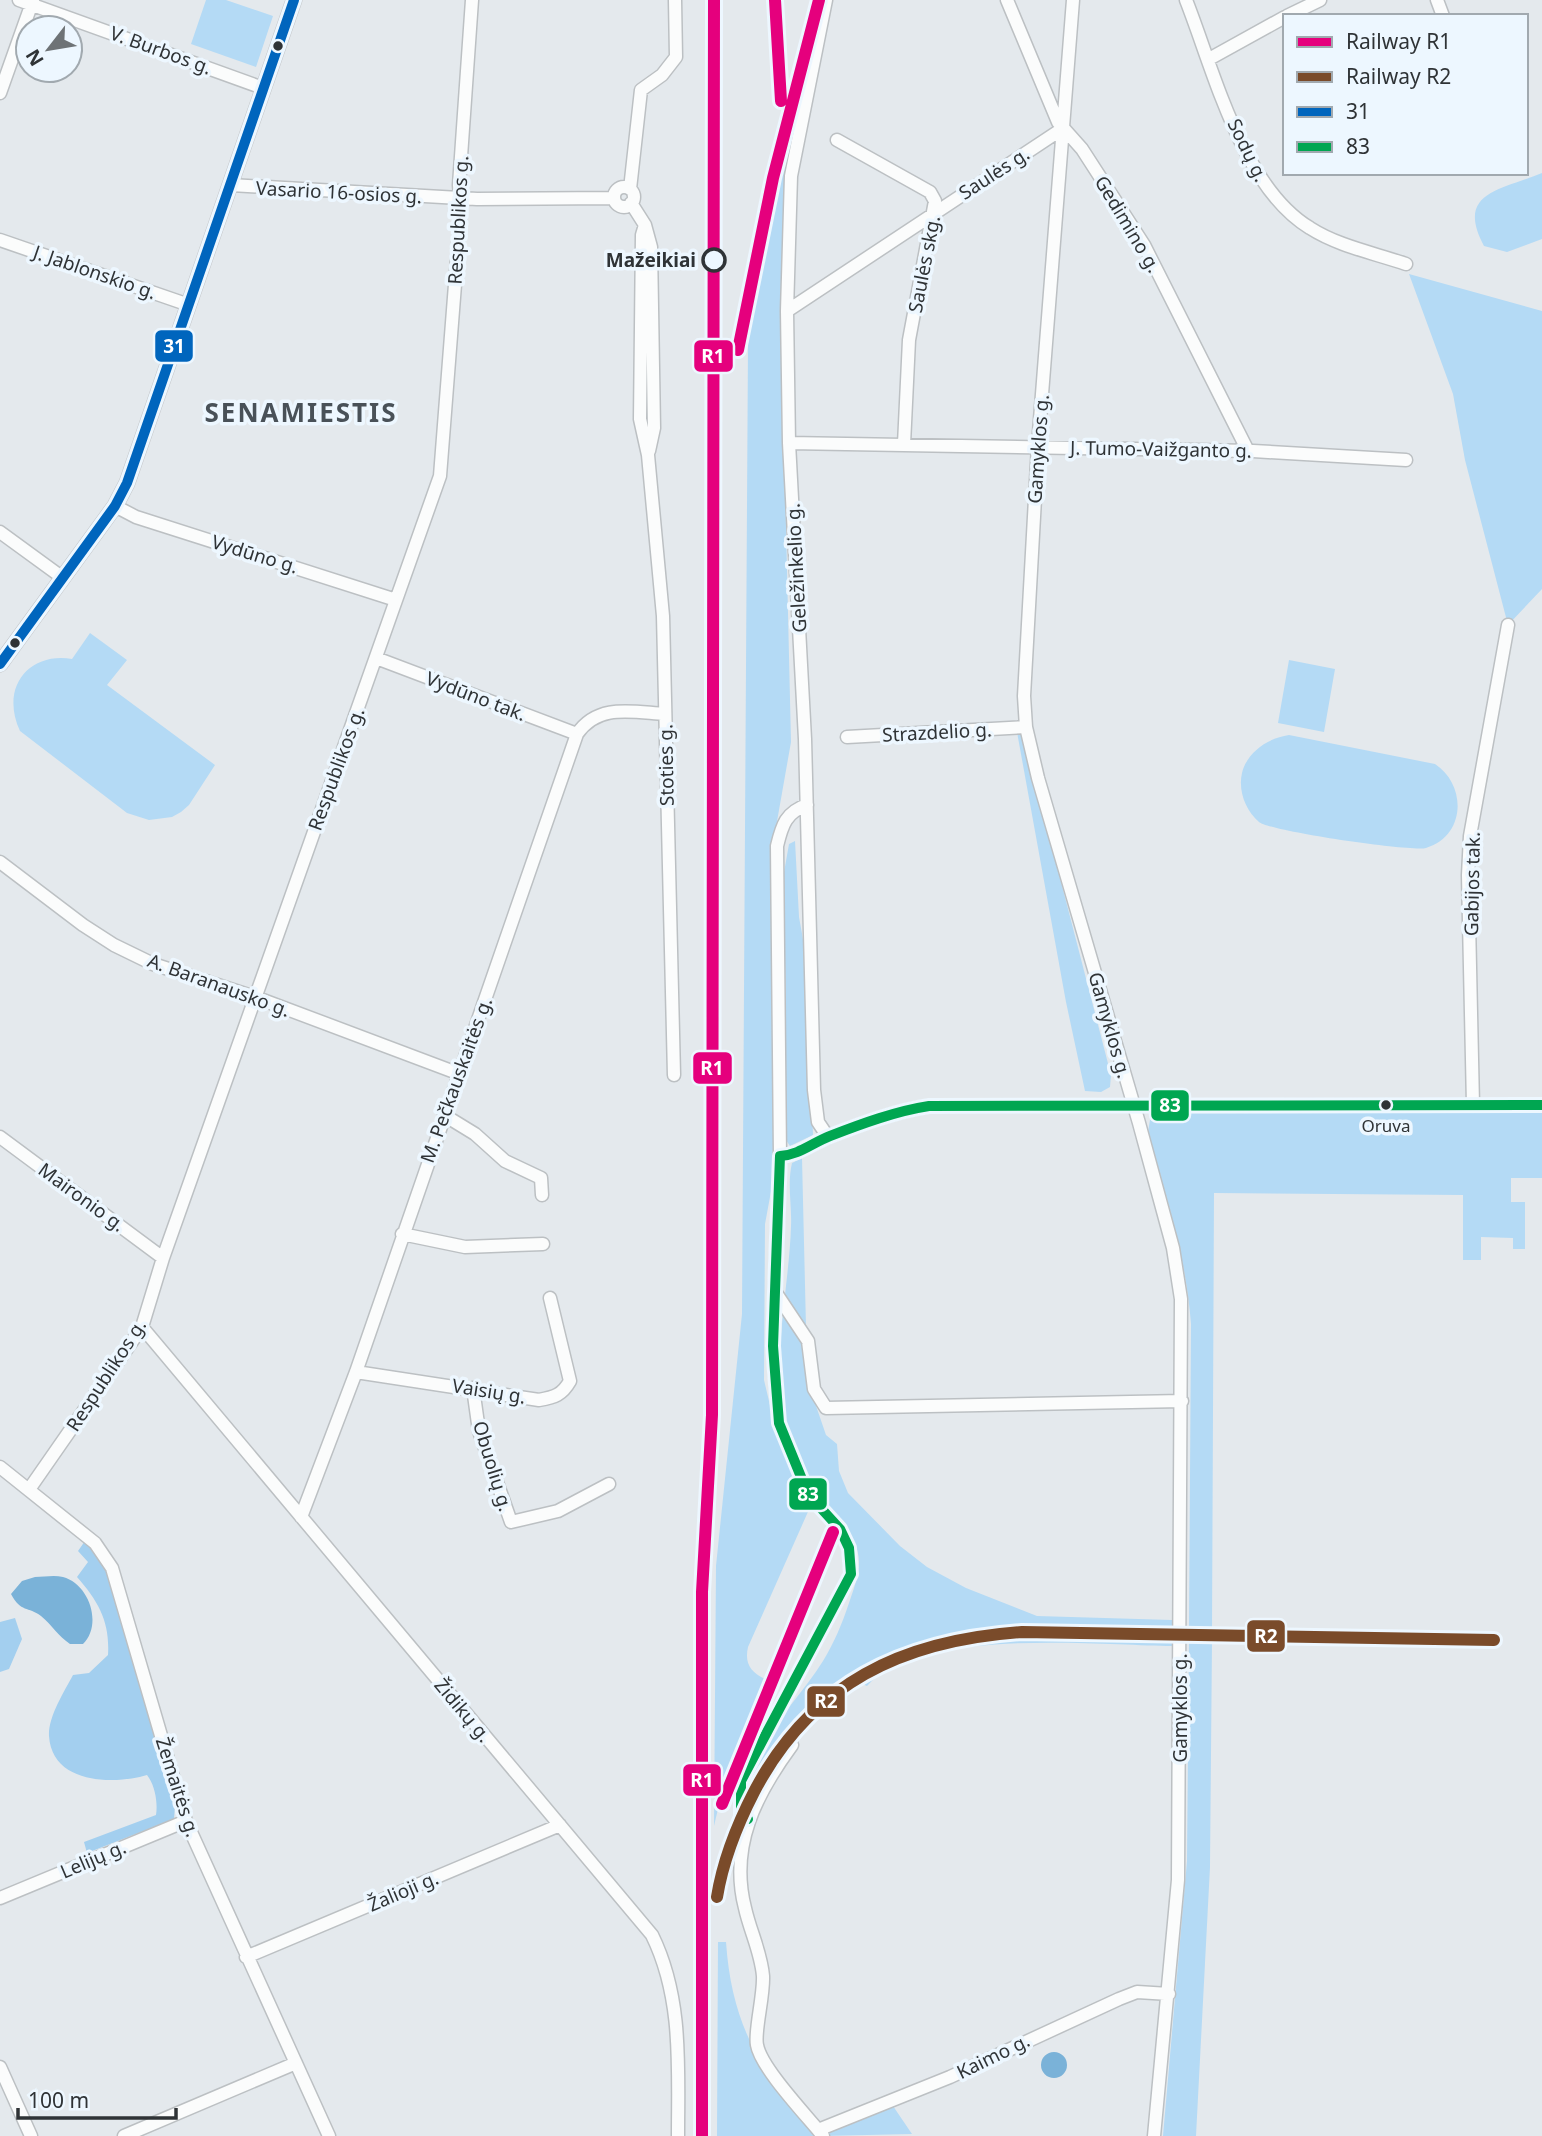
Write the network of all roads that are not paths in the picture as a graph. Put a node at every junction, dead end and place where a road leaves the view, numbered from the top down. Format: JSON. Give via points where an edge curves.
{"nodes":[{"id":1,"x":294,"y":0,"type":"edge"},
{"id":2,"x":472,"y":0,"type":"edge"},
{"id":3,"x":675,"y":0,"type":"edge"},
{"id":4,"x":826,"y":0,"type":"edge"},
{"id":5,"x":1007,"y":0,"type":"edge"},
{"id":6,"x":1073,"y":0,"type":"edge"},
{"id":7,"x":1186,"y":0,"type":"edge"},
{"id":8,"x":1320,"y":0,"type":"edge"},
{"id":9,"x":27,"y":1,"type":"edge"},
{"id":10,"x":1290,"y":14,"type":"edge"},
{"id":11,"x":1283,"y":18,"type":"edge"},
{"id":12,"x":1209,"y":59,"type":"junction"},
{"id":13,"x":263,"y":88,"type":"junction"},
{"id":14,"x":0,"y":93,"type":"edge"},
{"id":15,"x":1062,"y":129,"type":"junction"},
{"id":16,"x":837,"y":140,"type":"dead end"},
{"id":17,"x":231,"y":185,"type":"junction"},
{"id":18,"x":630,"y":189,"type":"junction"},
{"id":19,"x":460,"y":198,"type":"junction"},
{"id":20,"x":614,"y":198,"type":"junction"},
{"id":21,"x":631,"y":203,"type":"junction"},
{"id":22,"x":935,"y":212,"type":"junction"},
{"id":23,"x":0,"y":240,"type":"edge"},
{"id":24,"x":1406,"y":264,"type":"dead end"},
{"id":25,"x":189,"y":305,"type":"junction"},
{"id":26,"x":787,"y":311,"type":"junction"},
{"id":27,"x":789,"y":443,"type":"junction"},
{"id":28,"x":904,"y":444,"type":"junction"},
{"id":29,"x":1038,"y":445,"type":"junction"},
{"id":30,"x":1248,"y":451,"type":"junction"},
{"id":31,"x":1406,"y":460,"type":"dead end"},
{"id":32,"x":115,"y":506,"type":"junction"},
{"id":33,"x":0,"y":532,"type":"edge"},
{"id":34,"x":63,"y":578,"type":"junction"},
{"id":35,"x":396,"y":600,"type":"junction"},
{"id":36,"x":1508,"y":625,"type":"dead end"},
{"id":37,"x":376,"y":657,"type":"junction"},
{"id":38,"x":0,"y":664,"type":"edge"},
{"id":39,"x":665,"y":714,"type":"junction"},
{"id":40,"x":1026,"y":727,"type":"junction"},
{"id":41,"x":577,"y":734,"type":"junction"},
{"id":42,"x":847,"y":737,"type":"dead end"},
{"id":43,"x":807,"y":805,"type":"junction"},
{"id":44,"x":0,"y":862,"type":"edge"},
{"id":45,"x":255,"y":998,"type":"junction"},
{"id":46,"x":457,"y":1073,"type":"junction"},
{"id":47,"x":674,"y":1075,"type":"dead end"},
{"id":48,"x":1473,"y":1105,"type":"junction"},
{"id":49,"x":1542,"y":1105,"type":"edge"},
{"id":50,"x":1134,"y":1107,"type":"junction"},
{"id":51,"x":443,"y":1115,"type":"junction"},
{"id":52,"x":0,"y":1137,"type":"edge"},
{"id":53,"x":828,"y":1137,"type":"junction"},
{"id":54,"x":780,"y":1156,"type":"junction"},
{"id":55,"x":542,"y":1195,"type":"dead end"},
{"id":56,"x":402,"y":1234,"type":"junction"},
{"id":57,"x":543,"y":1244,"type":"dead end"},
{"id":58,"x":163,"y":1258,"type":"junction"},
{"id":59,"x":775,"y":1292,"type":"junction"},
{"id":60,"x":550,"y":1298,"type":"dead end"},
{"id":61,"x":142,"y":1327,"type":"junction"},
{"id":62,"x":356,"y":1372,"type":"junction"},
{"id":63,"x":472,"y":1388,"type":"junction"},
{"id":64,"x":1182,"y":1401,"type":"junction"},
{"id":65,"x":0,"y":1467,"type":"edge"},
{"id":66,"x":609,"y":1484,"type":"dead end"},
{"id":67,"x":30,"y":1488,"type":"junction"},
{"id":68,"x":301,"y":1517,"type":"junction"},
{"id":69,"x":792,"y":1745,"type":"dead end"},
{"id":70,"x":748,"y":1819,"type":"junction"},
{"id":71,"x":186,"y":1821,"type":"junction"},
{"id":72,"x":560,"y":1825,"type":"junction"},
{"id":73,"x":0,"y":1898,"type":"edge"},
{"id":74,"x":246,"y":1957,"type":"junction"},
{"id":75,"x":1169,"y":1994,"type":"junction"},
{"id":76,"x":296,"y":2063,"type":"junction"},
{"id":77,"x":0,"y":2067,"type":"edge"},
{"id":78,"x":820,"y":2133,"type":"edge"},
{"id":79,"x":31,"y":2136,"type":"edge"},
{"id":80,"x":124,"y":2136,"type":"edge"},
{"id":81,"x":329,"y":2136,"type":"edge"},
{"id":82,"x":678,"y":2136,"type":"edge"},
{"id":83,"x":1154,"y":2136,"type":"edge"}],
"edges":[{"from":1,"to":13,"type":"main road"},
{"from":2,"to":19,"type":"street","name":"Respublikos g."},
{"from":3,"to":18,"type":"street","via":[[676,57],[641,90]]},
{"from":4,"to":26,"type":"street","name":"Geležinkelio g.","via":[[791,176]]},
{"from":5,"to":15,"type":"street","name":"Gedimino g."},
{"from":6,"to":15,"type":"street","name":"Gamyklos g."},
{"from":7,"to":12,"type":"street","name":"Sodų g."},
{"from":8,"to":10,"type":"street"},
{"from":9,"to":13,"type":"street","name":"V. Burbos g."},
{"from":9,"to":14,"type":"street"},
{"from":11,"to":12,"type":"street"},
{"from":12,"to":24,"type":"street","name":"Sodų g.","via":[[1245,152],[1282,207],[1327,237]]},
{"from":13,"to":17,"type":"main road"},
{"from":15,"to":22,"type":"street","name":"Saulės g."},
{"from":15,"to":29,"type":"street","name":"Gamyklos g."},
{"from":15,"to":30,"type":"street","name":"Gedimino g.","via":[[1082,149],[1143,245]]},
{"from":16,"to":22,"type":"street","name":"Saulės skg.","via":[[930,192]]},
{"from":17,"to":19,"type":"street","name":"Vasario 16-osios g."},
{"from":17,"to":25,"type":"main road"},
{"from":18,"to":20,"type":"street","via":[[620,187]]},
{"from":18,"to":21,"type":"street","via":[[634,194]]},
{"from":19,"to":20,"type":"street","name":"Vasario 16-osios g."},
{"from":19,"to":35,"type":"street","name":"Respublikos g.","via":[[440,476]]},
{"from":20,"to":21,"type":"street","via":[[620,206]]},
{"from":21,"to":39,"type":"street","name":"Stoties g.","via":[[645,225],[651,247],[654,428],[648,455],[663,616]]},
{"from":22,"to":26,"type":"street","name":"Saulės g."},
{"from":22,"to":28,"type":"street","name":"Saulės skg.","via":[[909,340]]},
{"from":23,"to":25,"type":"street","name":"J. Jablonskio g."},
{"from":25,"to":32,"type":"main road","via":[[135,463]]},
{"from":26,"to":27,"type":"street","name":"Geležinkelio g."},
{"from":27,"to":28,"type":"street","name":"J. Tumo-Vaižganto g."},
{"from":27,"to":43,"type":"street","name":"Geležinkelio g."},
{"from":28,"to":29,"type":"street","name":"J. Tumo-Vaižganto g."},
{"from":29,"to":30,"type":"street","name":"J. Tumo-Vaižganto g."},
{"from":29,"to":40,"type":"street","name":"Gamyklos g.","via":[[1024,667]]},
{"from":30,"to":31,"type":"street","name":"J. Tumo-Vaižganto g."},
{"from":32,"to":34,"type":"main road"},
{"from":32,"to":35,"type":"street","name":"Vydūno g.","via":[[136,517]]},
{"from":33,"to":34,"type":"street"},
{"from":34,"to":38,"type":"main road"},
{"from":35,"to":37,"type":"street","name":"Respublikos g."},
{"from":36,"to":48,"type":"street","name":"Gabijos tak.","via":[[1468,875]]},
{"from":37,"to":41,"type":"street","name":"Vydūno tak."},
{"from":37,"to":45,"type":"street","name":"Respublikos g."},
{"from":39,"to":41,"type":"street","via":[[607,711],[593,716]]},
{"from":39,"to":47,"type":"street","name":"Stoties g."},
{"from":40,"to":42,"type":"street","name":"Strazdelio g."},
{"from":40,"to":50,"type":"street","name":"Gamyklos g."},
{"from":41,"to":46,"type":"street","name":"M. Pečkauskaitės g."},
{"from":43,"to":53,"type":"street","name":"Geležinkelio g.","via":[[814,1090],[818,1122]]},
{"from":43,"to":54,"type":"street","via":[[792,810],[777,846]]},
{"from":44,"to":45,"type":"street","name":"A. Baranausko g.","via":[[114,945]]},
{"from":45,"to":46,"type":"street","name":"A. Baranausko g."},
{"from":45,"to":58,"type":"street","name":"Respublikos g."},
{"from":46,"to":51,"type":"street","name":"M. Pečkauskaitės g."},
{"from":48,"to":49,"type":"street"},
{"from":48,"to":50,"type":"street"},
{"from":50,"to":53,"type":"street","via":[[929,1106],[906,1109]]},
{"from":50,"to":64,"type":"street","name":"Gamyklos g.","via":[[1178,1276]]},
{"from":51,"to":55,"type":"street","via":[[475,1134],[505,1161],[541,1178]]},
{"from":51,"to":56,"type":"street","name":"M. Pečkauskaitės g."},
{"from":52,"to":58,"type":"street","name":"Maironio g."},
{"from":53,"to":54,"type":"street"},
{"from":54,"to":59,"type":"street"},
{"from":56,"to":57,"type":"street","via":[[465,1247]]},
{"from":56,"to":62,"type":"street","name":"M. Pečkauskaitės g."},
{"from":58,"to":61,"type":"street","name":"Respublikos g."},
{"from":59,"to":64,"type":"street","via":[[808,1341],[814,1389],[826,1408]]},
{"from":59,"to":70,"type":"street","via":[[773,1346],[779,1423],[808,1494],[840,1529],[849,1548],[851,1574],[741,1781],[741,1816]]},
{"from":60,"to":63,"type":"street","name":"Vaisių g.","via":[[570,1381],[564,1392],[539,1400]]},
{"from":61,"to":67,"type":"street","name":"Respublikos g."},
{"from":61,"to":68,"type":"street","name":"Židikų g."},
{"from":62,"to":63,"type":"street","name":"Vaisių g."},
{"from":62,"to":68,"type":"street","name":"M. Pečkauskaitės g."},
{"from":63,"to":66,"type":"street","name":"Obuolių g.","via":[[479,1431],[511,1522],[558,1511]]},
{"from":64,"to":75,"type":"street","name":"Gamyklos g.","via":[[1178,1880]]},
{"from":65,"to":67,"type":"street","name":"Žemaitės g."},
{"from":67,"to":71,"type":"street","name":"Žemaitės g.","via":[[95,1543],[112,1568]]},
{"from":68,"to":72,"type":"street","name":"Židikų g."},
{"from":69,"to":70,"type":"street"},
{"from":70,"to":78,"type":"street","via":[[738,1880],[763,1974],[757,2045],[775,2077]]},
{"from":71,"to":73,"type":"street","name":"Lelijų g."},
{"from":71,"to":74,"type":"street","name":"Žemaitės g."},
{"from":72,"to":74,"type":"street","name":"Žalioji g."},
{"from":72,"to":82,"type":"street","name":"Židikų g.","via":[[652,1935],[664,1961],[676,2015]]},
{"from":74,"to":76,"type":"street","name":"Žemaitės g."},
{"from":75,"to":78,"type":"street","name":"Kaimo g.","via":[[1137,1992],[1119,1998]]},
{"from":75,"to":83,"type":"street","name":"Gamyklos g."},
{"from":76,"to":80,"type":"street"},
{"from":76,"to":81,"type":"street","name":"Žemaitės g."},
{"from":77,"to":79,"type":"street"}]}
